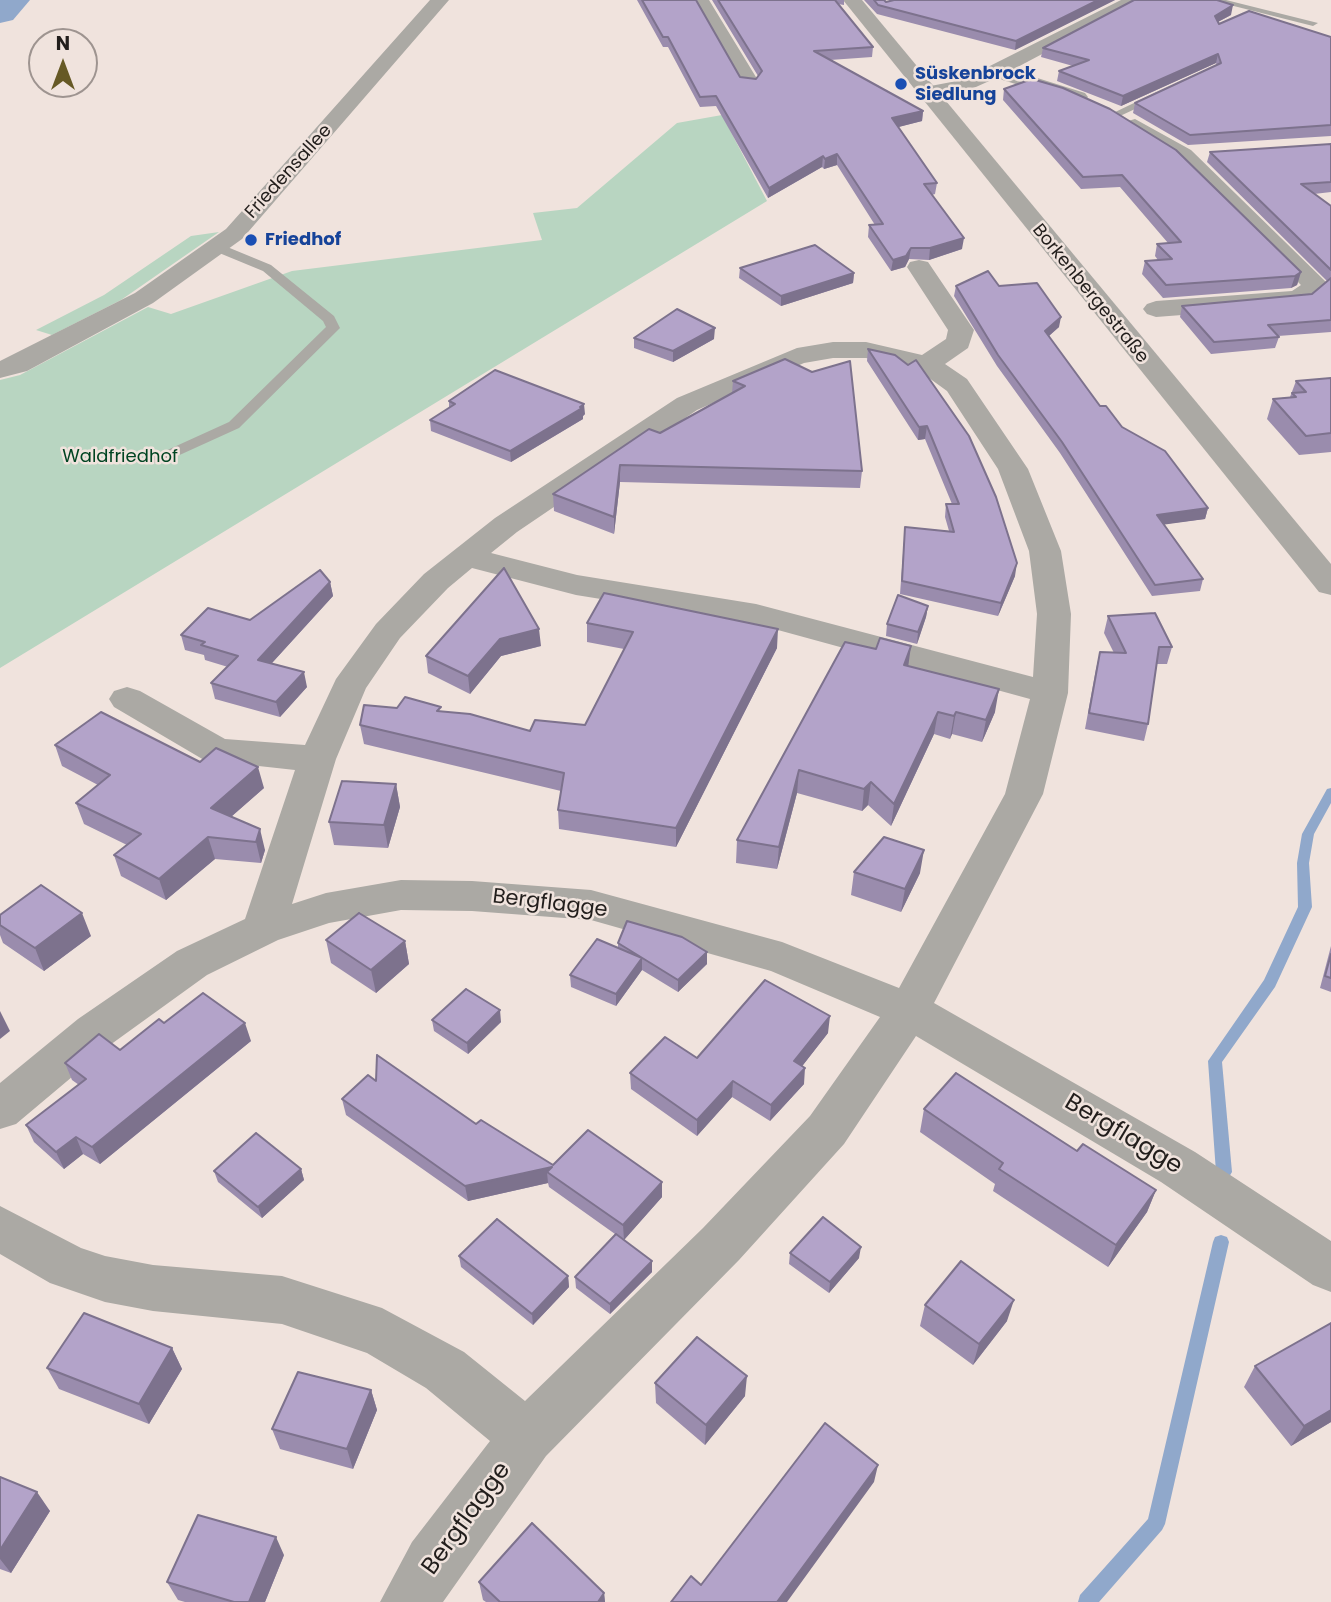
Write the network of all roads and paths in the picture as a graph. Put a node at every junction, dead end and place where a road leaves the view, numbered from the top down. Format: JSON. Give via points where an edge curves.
{"nodes":[{"id":1,"x":440,"y":0,"type":"edge"},
{"id":2,"x":700,"y":0,"type":"edge"},
{"id":3,"x":852,"y":0,"type":"edge"},
{"id":4,"x":1135,"y":0,"type":"edge"},
{"id":5,"x":1214,"y":0,"type":"edge"},
{"id":6,"x":1256,"y":9,"type":"junction"},
{"id":7,"x":1237,"y":19,"type":"edge"},
{"id":8,"x":1313,"y":23,"type":"dead end"},
{"id":9,"x":995,"y":71,"type":"junction"},
{"id":10,"x":749,"y":82,"type":"edge"},
{"id":11,"x":1166,"y":91,"type":"edge"},
{"id":12,"x":927,"y":92,"type":"junction"},
{"id":13,"x":1116,"y":114,"type":"junction"},
{"id":14,"x":1210,"y":153,"type":"edge"},
{"id":15,"x":1183,"y":155,"type":"junction"},
{"id":16,"x":216,"y":247,"type":"junction"},
{"id":17,"x":919,"y":267,"type":"dead end"},
{"id":18,"x":1156,"y":309,"type":"dead end"},
{"id":19,"x":927,"y":364,"type":"junction"},
{"id":20,"x":0,"y":370,"type":"edge"},
{"id":21,"x":157,"y":460,"type":"dead end"},
{"id":22,"x":468,"y":557,"type":"junction"},
{"id":23,"x":1331,"y":585,"type":"edge"},
{"id":24,"x":1050,"y":693,"type":"junction"},
{"id":25,"x":127,"y":699,"type":"dead end"},
{"id":26,"x":317,"y":758,"type":"junction"},
{"id":27,"x":262,"y":929,"type":"junction"},
{"id":28,"x":909,"y":1010,"type":"junction"},
{"id":29,"x":0,"y":1110,"type":"edge"},
{"id":30,"x":0,"y":1228,"type":"edge"},
{"id":31,"x":1331,"y":1269,"type":"edge"},
{"id":32,"x":527,"y":1437,"type":"junction"},
{"id":33,"x":410,"y":1602,"type":"edge"}],
"edges":[{"from":1,"to":16,"type":"street","name":"Friedensallee","via":[[234,234]]},
{"from":2,"to":10,"type":"street"},
{"from":3,"to":12,"type":"street","name":"Borkenbergestraße"},
{"from":4,"to":9,"type":"street"},
{"from":5,"to":6,"type":"lane"},
{"from":6,"to":7,"type":"lane"},
{"from":6,"to":8,"type":"lane"},
{"from":9,"to":12,"type":"street","via":[[967,85]]},
{"from":9,"to":13,"type":"street","via":[[1069,93]]},
{"from":11,"to":13,"type":"lane"},
{"from":12,"to":23,"type":"street","name":"Borkenbergestraße"},
{"from":13,"to":15,"type":"street"},
{"from":14,"to":15,"type":"street"},
{"from":15,"to":18,"type":"street","via":[[1316,286],[1299,298]]},
{"from":16,"to":20,"type":"street","name":"Friedensallee","via":[[144,298]]},
{"from":16,"to":21,"type":"lane","via":[[267,268],[333,328],[234,425]]},
{"from":17,"to":19,"type":"street","via":[[961,330],[959,342]]},
{"from":19,"to":22,"type":"street","name":"Bergflagge","via":[[866,350],[797,356],[687,404],[506,526]]},
{"from":19,"to":24,"type":"street","name":"Bergflagge","via":[[957,385],[1013,469],[1027,500],[1045,551],[1054,614]]},
{"from":22,"to":24,"type":"street","via":[[576,585],[756,614]]},
{"from":22,"to":26,"type":"street","name":"Bergflagge","via":[[436,581],[388,631],[349,687]]},
{"from":24,"to":28,"type":"street","name":"Bergflagge","via":[[1024,794]]},
{"from":25,"to":26,"type":"street","via":[[217,751]]},
{"from":26,"to":27,"type":"street","name":"Bergflagge"},
{"from":27,"to":28,"type":"street","name":"Bergflagge","via":[[326,908],[401,895],[591,905],[782,958]]},
{"from":27,"to":29,"type":"street","name":"Bergflagge","via":[[181,971],[94,1032]]},
{"from":28,"to":31,"type":"street","name":"Bergflagge","via":[[1178,1167]]},
{"from":28,"to":32,"type":"street","name":"Bergflagge","via":[[827,1130],[721,1244]]},
{"from":30,"to":32,"type":"street","via":[[68,1267],[105,1279],[282,1300],[382,1333],[445,1370]]},
{"from":32,"to":33,"type":"street","name":"Bergflagge","via":[[433,1563]]}]}
